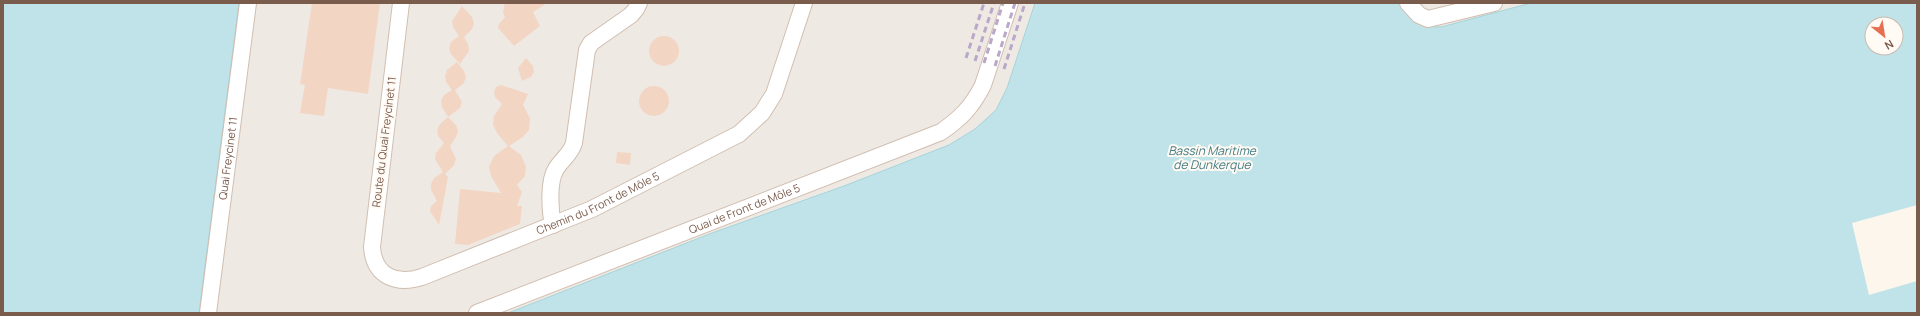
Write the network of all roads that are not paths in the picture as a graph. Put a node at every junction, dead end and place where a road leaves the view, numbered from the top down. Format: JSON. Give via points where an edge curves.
{"nodes":[{"id":1,"x":248,"y":3,"type":"edge"},
{"id":2,"x":401,"y":3,"type":"edge"},
{"id":3,"x":638,"y":3,"type":"edge"},
{"id":4,"x":804,"y":3,"type":"edge"},
{"id":5,"x":1010,"y":3,"type":"edge"},
{"id":6,"x":1408,"y":3,"type":"edge"},
{"id":7,"x":1494,"y":3,"type":"edge"},
{"id":8,"x":553,"y":225,"type":"junction"},
{"id":9,"x":388,"y":276,"type":"joint"},
{"id":10,"x":208,"y":313,"type":"edge"},
{"id":11,"x":477,"y":313,"type":"edge"}],
"edges":[{"from":1,"to":10,"type":"street","name":"Quai Freycinet 11"},
{"from":2,"to":9,"type":"street","name":"Route du Quai Freycinet 11","via":[[372,239],[374,260]]},
{"from":3,"to":8,"type":"street","via":[[634,12],[591,43],[587,50],[574,143],[571,152],[552,177],[550,209]]},
{"from":4,"to":8,"type":"street","name":"Chemin du Front de Môle 5","via":[[774,94],[762,113],[745,130],[732,139],[592,209]]},
{"from":5,"to":11,"type":"street","name":"Quai de Front de Môle 5","via":[[987,73],[976,97],[962,117],[941,132]]},
{"from":6,"to":7,"type":"street","via":[[1419,15],[1428,18]]},
{"from":8,"to":9,"type":"street","name":"Chemin du Front de Môle 5","via":[[416,279],[403,281]]}]}
